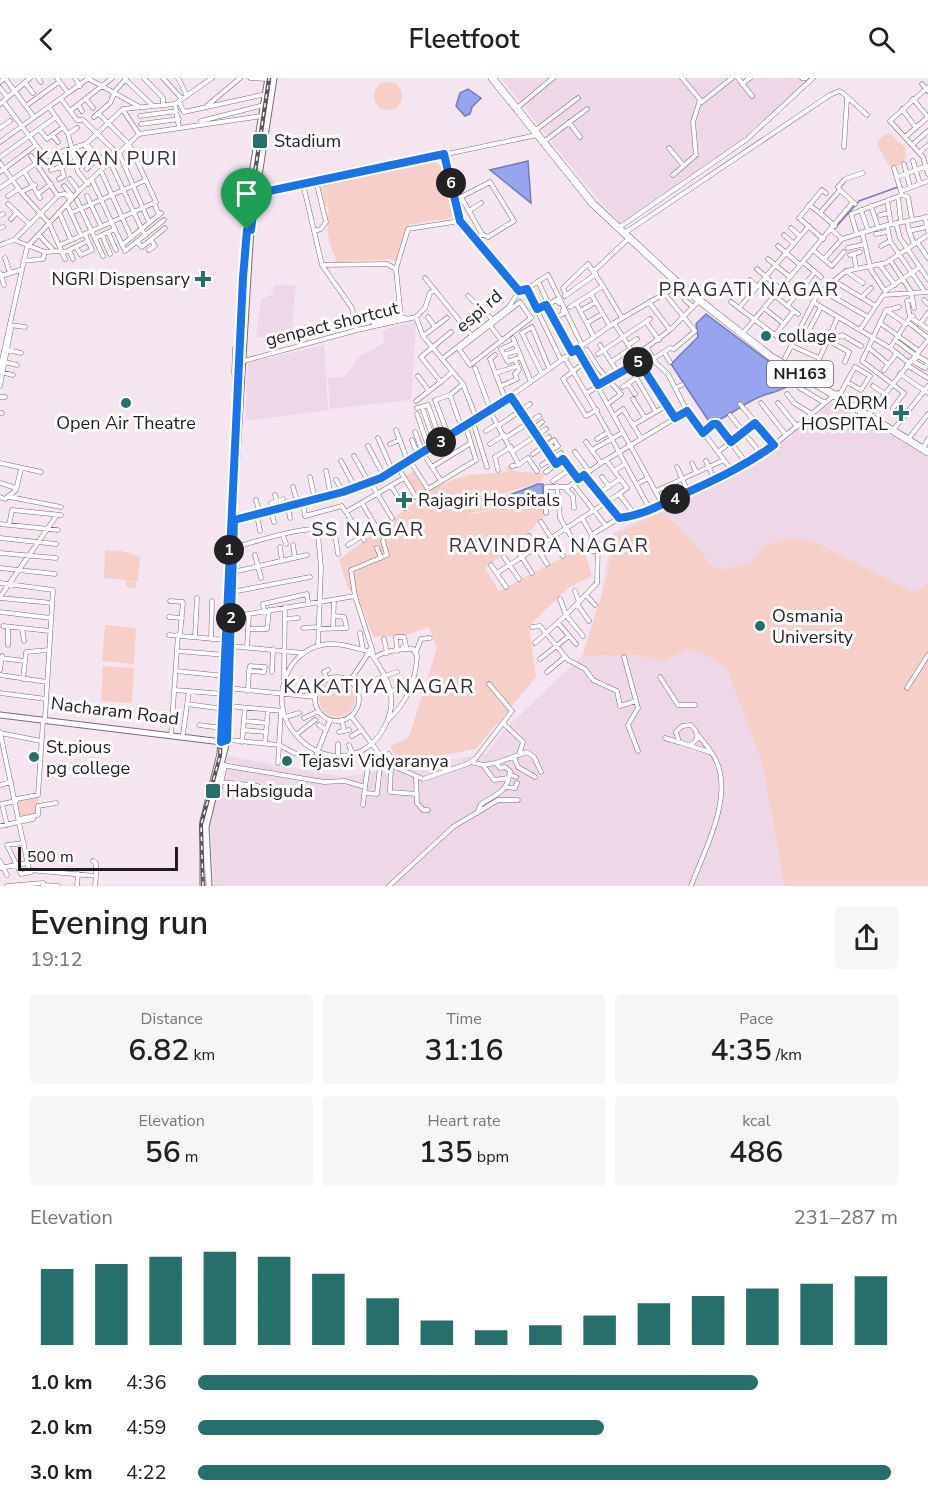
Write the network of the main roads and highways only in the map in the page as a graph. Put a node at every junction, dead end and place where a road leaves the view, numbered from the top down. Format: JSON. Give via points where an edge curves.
{"nodes":[{"id":1,"x":270,"y":78,"type":"edge"},
{"id":2,"x":494,"y":78,"type":"edge"},
{"id":3,"x":538,"y":132,"type":"junction"},
{"id":4,"x":605,"y":214,"type":"junction"},
{"id":5,"x":249,"y":230,"type":"junction"},
{"id":6,"x":625,"y":233,"type":"junction"},
{"id":7,"x":681,"y":284,"type":"junction"},
{"id":8,"x":780,"y":360,"type":"junction"},
{"id":9,"x":838,"y":394,"type":"junction"},
{"id":10,"x":238,"y":419,"type":"junction"},
{"id":11,"x":926,"y":449,"type":"edge"},
{"id":12,"x":228,"y":640,"type":"junction"},
{"id":13,"x":226,"y":691,"type":"junction"},
{"id":14,"x":226,"y":708,"type":"junction"},
{"id":15,"x":0,"y":713,"type":"edge"},
{"id":16,"x":222,"y":729,"type":"junction"},
{"id":17,"x":171,"y":734,"type":"junction"},
{"id":18,"x":212,"y":739,"type":"junction"},
{"id":19,"x":225,"y":740,"type":"junction"},
{"id":20,"x":220,"y":754,"type":"junction"},
{"id":21,"x":203,"y":886,"type":"edge"},
{"id":22,"x":209,"y":886,"type":"edge"}],
"edges":[{"from":1,"to":5,"type":"main road"},
{"from":1,"to":5,"type":"main road","via":[[249,191]]},
{"from":2,"to":3,"type":"highway","number":"NH163"},
{"from":3,"to":4,"type":"highway","number":"NH163"},
{"from":3,"to":4,"type":"highway","number":"NH163"},
{"from":4,"to":6,"type":"highway","number":"NH163"},
{"from":4,"to":6,"type":"highway","number":"NH163"},
{"from":5,"to":10,"type":"main road"},
{"from":5,"to":10,"type":"main road"},
{"from":6,"to":7,"type":"highway","number":"NH163"},
{"from":7,"to":8,"type":"highway","number":"NH163"},
{"from":7,"to":8,"type":"highway","number":"NH163"},
{"from":8,"to":9,"type":"highway","number":"NH163"},
{"from":8,"to":9,"type":"highway","number":"NH163"},
{"from":9,"to":11,"type":"highway","number":"NH163"},
{"from":9,"to":11,"type":"highway","number":"NH163"},
{"from":10,"to":12,"type":"main road"},
{"from":10,"to":12,"type":"main road"},
{"from":12,"to":13,"type":"main road"},
{"from":12,"to":13,"type":"main road"},
{"from":13,"to":14,"type":"main road"},
{"from":14,"to":16,"type":"main road"},
{"from":14,"to":19,"type":"main road"},
{"from":15,"to":17,"type":"main road","name":"Nacharam Road"},
{"from":16,"to":18,"type":"main road"},
{"from":16,"to":19,"type":"main road"},
{"from":17,"to":18,"type":"main road","name":"Nacharam Road"},
{"from":17,"to":18,"type":"main road","name":"Nacharam Road"},
{"from":18,"to":19,"type":"main road","name":"Nacharam Road"},
{"from":18,"to":20,"type":"main road"},
{"from":19,"to":20,"type":"main road"},
{"from":19,"to":22,"type":"main road","via":[[224,765],[206,827]]},
{"from":20,"to":21,"type":"main road","via":[[203,821]]}]}
